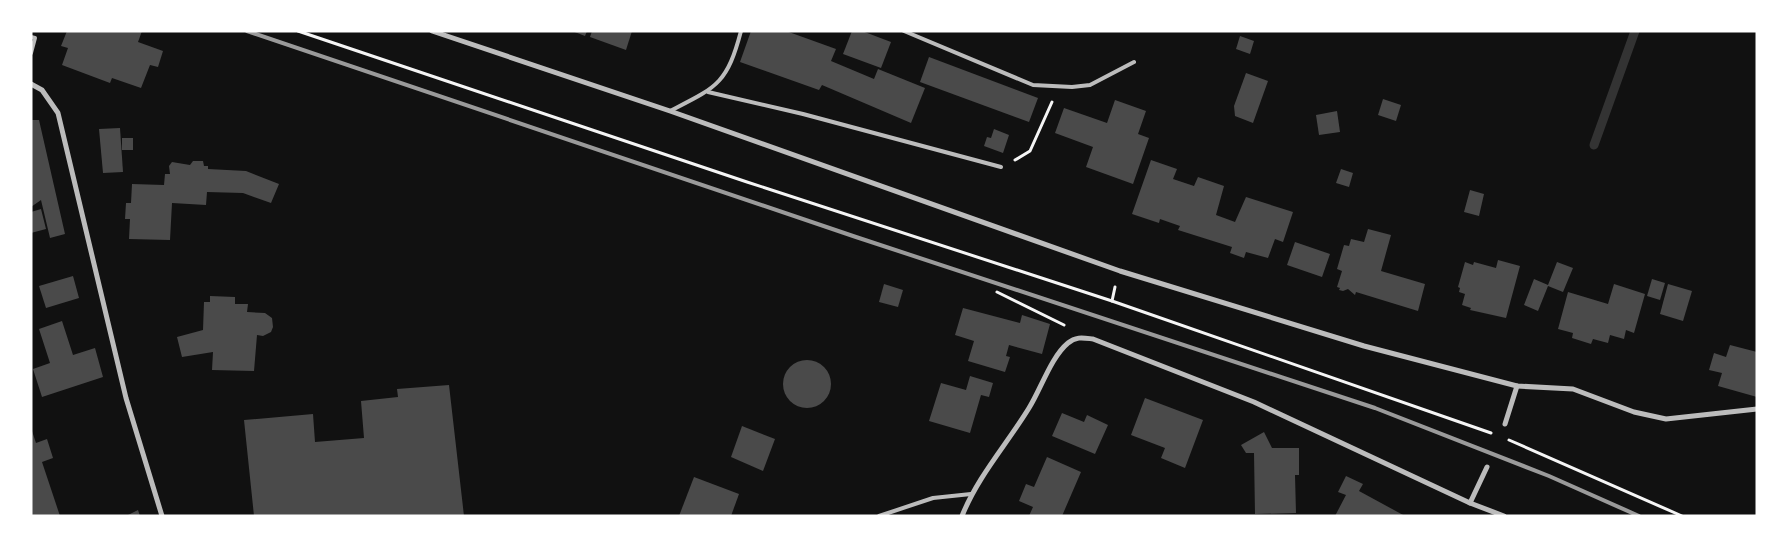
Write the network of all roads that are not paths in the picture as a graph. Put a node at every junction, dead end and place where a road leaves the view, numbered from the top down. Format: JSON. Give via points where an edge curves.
{"nodes":[{"id":1,"x":432,"y":31,"type":"edge"},
{"id":2,"x":741,"y":31,"type":"edge"},
{"id":3,"x":904,"y":31,"type":"edge"},
{"id":4,"x":31,"y":37,"type":"edge"},
{"id":5,"x":31,"y":53,"type":"edge"},
{"id":6,"x":1134,"y":62,"type":"dead end"},
{"id":7,"x":31,"y":84,"type":"edge"},
{"id":8,"x":708,"y":92,"type":"junction"},
{"id":9,"x":670,"y":111,"type":"junction"},
{"id":10,"x":1001,"y":167,"type":"road end"},
{"id":11,"x":1517,"y":386,"type":"junction"},
{"id":12,"x":1757,"y":409,"type":"edge"},
{"id":13,"x":1505,"y":424,"type":"dead end"},
{"id":14,"x":1487,"y":467,"type":"dead end"},
{"id":15,"x":971,"y":494,"type":"junction"},
{"id":16,"x":1470,"y":503,"type":"junction"},
{"id":17,"x":162,"y":516,"type":"edge"},
{"id":18,"x":879,"y":516,"type":"edge"},
{"id":19,"x":962,"y":516,"type":"edge"},
{"id":20,"x":1504,"y":516,"type":"edge"}],
"edges":[{"from":1,"to":9,"type":"street"},
{"from":2,"to":8,"type":"lane","via":[[726,74]]},
{"from":3,"to":6,"type":"lane","via":[[1033,85],[1090,85]]},
{"from":4,"to":5,"type":"lane","via":[[35,38]]},
{"from":7,"to":17,"type":"street","via":[[42,90],[58,113],[126,398]]},
{"from":8,"to":9,"type":"lane"},
{"from":8,"to":10,"type":"lane"},
{"from":9,"to":11,"type":"street","via":[[1120,271],[1364,346]]},
{"from":11,"to":12,"type":"street","via":[[1573,390],[1634,412],[1666,419]]},
{"from":11,"to":13,"type":"street"},
{"from":14,"to":16,"type":"street"},
{"from":15,"to":16,"type":"street","via":[[1030,408],[1060,352],[1077,337],[1093,339],[1254,402]]},
{"from":15,"to":18,"type":"lane","via":[[933,498]]},
{"from":15,"to":19,"type":"street"},
{"from":16,"to":20,"type":"street"}]}
